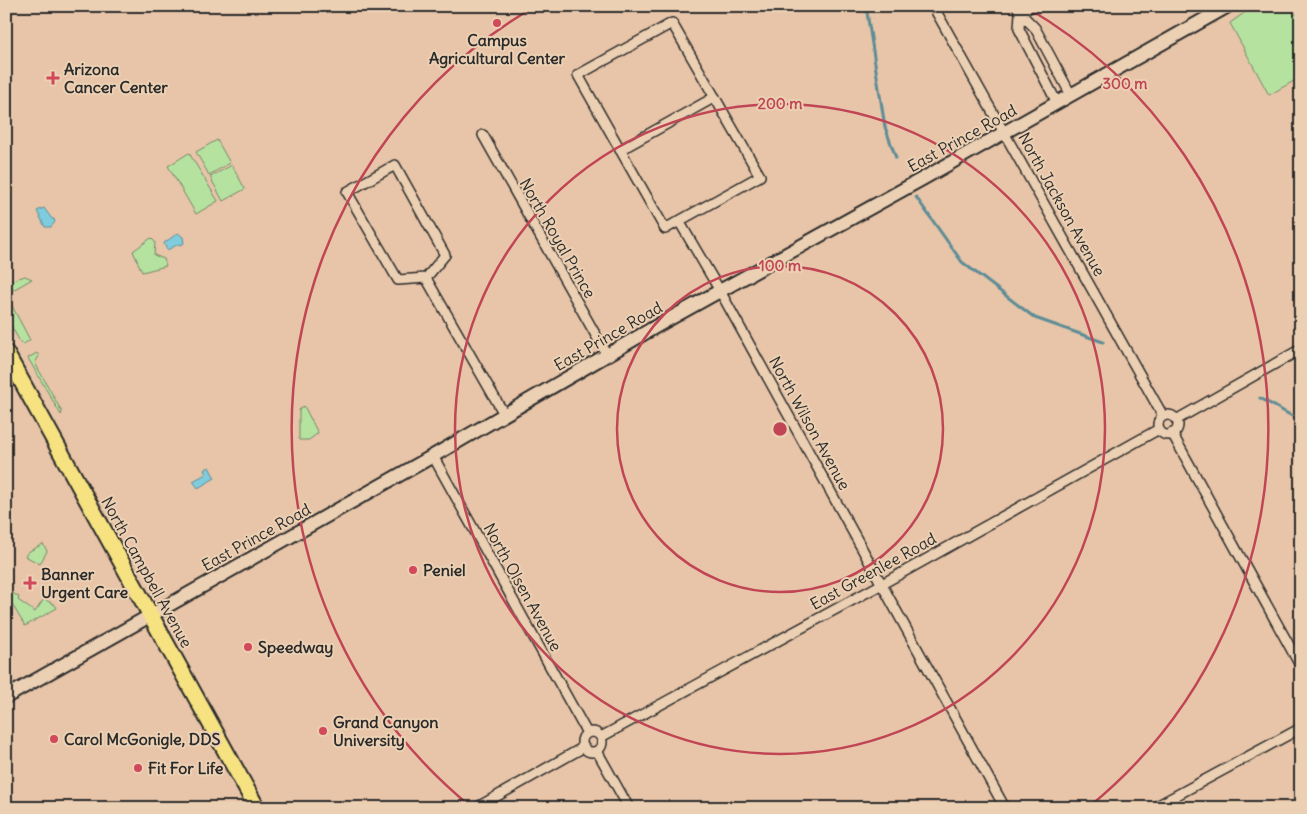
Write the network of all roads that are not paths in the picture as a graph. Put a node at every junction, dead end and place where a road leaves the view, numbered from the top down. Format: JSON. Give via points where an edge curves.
{"nodes":[{"id":1,"x":933,"y":6,"type":"edge"},
{"id":2,"x":1032,"y":6,"type":"edge"},
{"id":3,"x":1228,"y":6,"type":"edge"},
{"id":4,"x":1018,"y":10,"type":"edge"},
{"id":5,"x":1071,"y":95,"type":"junction"},
{"id":6,"x":715,"y":97,"type":"junction"},
{"id":7,"x":1057,"y":103,"type":"junction"},
{"id":8,"x":1005,"y":132,"type":"junction"},
{"id":9,"x":483,"y":135,"type":"dead end"},
{"id":10,"x":620,"y":150,"type":"junction"},
{"id":11,"x":679,"y":221,"type":"junction"},
{"id":12,"x":426,"y":278,"type":"junction"},
{"id":13,"x":720,"y":291,"type":"junction"},
{"id":14,"x":1301,"y":349,"type":"edge"},
{"id":15,"x":6,"y":353,"type":"edge"},
{"id":16,"x":607,"y":355,"type":"junction"},
{"id":17,"x":504,"y":414,"type":"junction"},
{"id":18,"x":1163,"y":416,"type":"junction"},
{"id":19,"x":1176,"y":420,"type":"junction"},
{"id":20,"x":1159,"y":429,"type":"junction"},
{"id":21,"x":1172,"y":433,"type":"junction"},
{"id":22,"x":433,"y":456,"type":"junction"},
{"id":23,"x":882,"y":584,"type":"junction"},
{"id":24,"x":151,"y":615,"type":"junction"},
{"id":25,"x":1301,"y":667,"type":"edge"},
{"id":26,"x":6,"y":697,"type":"edge"},
{"id":27,"x":1301,"y":728,"type":"edge"},
{"id":28,"x":587,"y":733,"type":"junction"},
{"id":29,"x":601,"y":737,"type":"junction"},
{"id":30,"x":584,"y":747,"type":"junction"},
{"id":31,"x":596,"y":750,"type":"junction"},
{"id":32,"x":257,"y":808,"type":"edge"},
{"id":33,"x":476,"y":808,"type":"edge"},
{"id":34,"x":629,"y":808,"type":"edge"},
{"id":35,"x":1006,"y":808,"type":"edge"},
{"id":36,"x":1153,"y":808,"type":"edge"}],
"edges":[{"from":1,"to":8,"type":"street","name":"North Jackson Avenue"},
{"from":2,"to":4,"type":"street"},
{"from":3,"to":5,"type":"main road","name":"East Prince Road"},
{"from":4,"to":5,"type":"street","via":[[1035,28]]},
{"from":4,"to":7,"type":"street","via":[[1019,29]]},
{"from":5,"to":7,"type":"main road","name":"East Prince Road"},
{"from":6,"to":10,"type":"street"},
{"from":6,"to":10,"type":"street","via":[[672,23],[578,75]]},
{"from":6,"to":11,"type":"street","via":[[760,176]]},
{"from":7,"to":8,"type":"main road","name":"East Prince Road"},
{"from":8,"to":13,"type":"main road","name":"East Prince Road"},
{"from":8,"to":18,"type":"street","name":"North Jackson Avenue"},
{"from":9,"to":16,"type":"street","name":"North Royal Prince"},
{"from":10,"to":11,"type":"street","via":[[665,229]]},
{"from":11,"to":13,"type":"street","name":"North Wilson Avenue"},
{"from":12,"to":12,"type":"street","via":[[445,255],[395,165],[347,192],[398,280]]},
{"from":12,"to":17,"type":"street"},
{"from":13,"to":16,"type":"main road","name":"East Prince Road"},
{"from":13,"to":23,"type":"street","name":"North Wilson Avenue"},
{"from":14,"to":19,"type":"street"},
{"from":15,"to":24,"type":"main road","name":"North Campbell Avenue"},
{"from":16,"to":17,"type":"main road","name":"East Prince Road"},
{"from":17,"to":22,"type":"main road","name":"East Prince Road"},
{"from":18,"to":19,"type":"street","via":[[1169,415]]},
{"from":18,"to":20,"type":"street"},
{"from":19,"to":21,"type":"street","via":[[1178,426]]},
{"from":20,"to":21,"type":"street"},
{"from":20,"to":23,"type":"street","name":"East Greenlee Road"},
{"from":21,"to":25,"type":"street"},
{"from":22,"to":24,"type":"main road","name":"East Prince Road"},
{"from":22,"to":28,"type":"street","name":"North Olsen Avenue"},
{"from":23,"to":29,"type":"street","name":"East Greenlee Road"},
{"from":23,"to":35,"type":"street","name":"North Wilson Avenue"},
{"from":24,"to":26,"type":"main road","name":"East Prince Road"},
{"from":24,"to":32,"type":"main road","name":"North Campbell Avenue"},
{"from":27,"to":36,"type":"street"},
{"from":28,"to":29,"type":"street","via":[[593,732]]},
{"from":28,"to":30,"type":"street","via":[[582,741]]},
{"from":29,"to":31,"type":"street","via":[[602,743]]},
{"from":30,"to":31,"type":"street","via":[[591,752]]},
{"from":30,"to":33,"type":"street"},
{"from":31,"to":34,"type":"street"}]}
